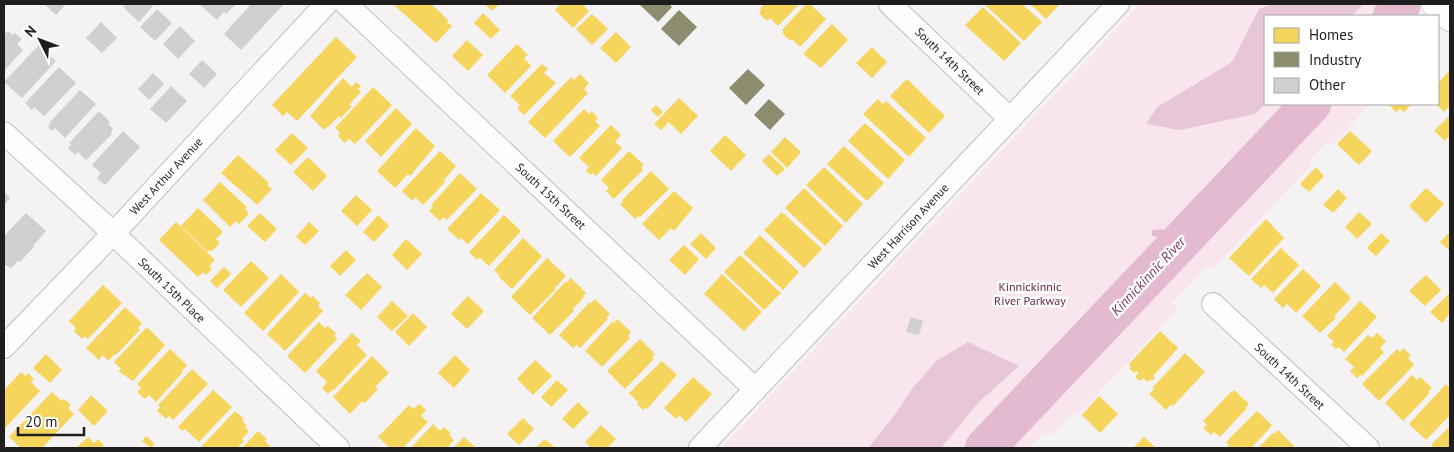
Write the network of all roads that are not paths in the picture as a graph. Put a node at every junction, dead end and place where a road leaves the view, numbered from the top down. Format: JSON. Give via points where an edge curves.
{"nodes":[{"id":1,"x":326,"y":4,"type":"edge"},
{"id":2,"x":346,"y":4,"type":"edge"},
{"id":3,"x":890,"y":4,"type":"edge"},
{"id":4,"x":1118,"y":4,"type":"edge"},
{"id":5,"x":1437,"y":4,"type":"edge"},
{"id":6,"x":1450,"y":17,"type":"edge"},
{"id":7,"x":1010,"y":118,"type":"junction"},
{"id":8,"x":4,"y":133,"type":"edge"},
{"id":9,"x":113,"y":234,"type":"junction"},
{"id":10,"x":1213,"y":304,"type":"dead end"},
{"id":11,"x":4,"y":347,"type":"edge"},
{"id":12,"x":755,"y":389,"type":"junction"},
{"id":13,"x":338,"y":448,"type":"edge"},
{"id":14,"x":700,"y":448,"type":"edge"},
{"id":15,"x":1368,"y":448,"type":"edge"}],
"edges":[{"from":1,"to":9,"type":"street","name":"West Arthur Avenue"},
{"from":2,"to":12,"type":"street","name":"South 15th Street"},
{"from":3,"to":7,"type":"street","name":"South 14th Street"},
{"from":4,"to":7,"type":"street","name":"West Harrison Avenue"},
{"from":5,"to":6,"type":"street"},
{"from":7,"to":12,"type":"street","name":"West Harrison Avenue"},
{"from":8,"to":9,"type":"street","name":"South 15th Place"},
{"from":9,"to":11,"type":"street","name":"West Arthur Avenue"},
{"from":9,"to":13,"type":"street","name":"South 15th Place"},
{"from":10,"to":15,"type":"street","name":"South 14th Street"},
{"from":12,"to":14,"type":"street","name":"West Harrison Avenue"}]}
